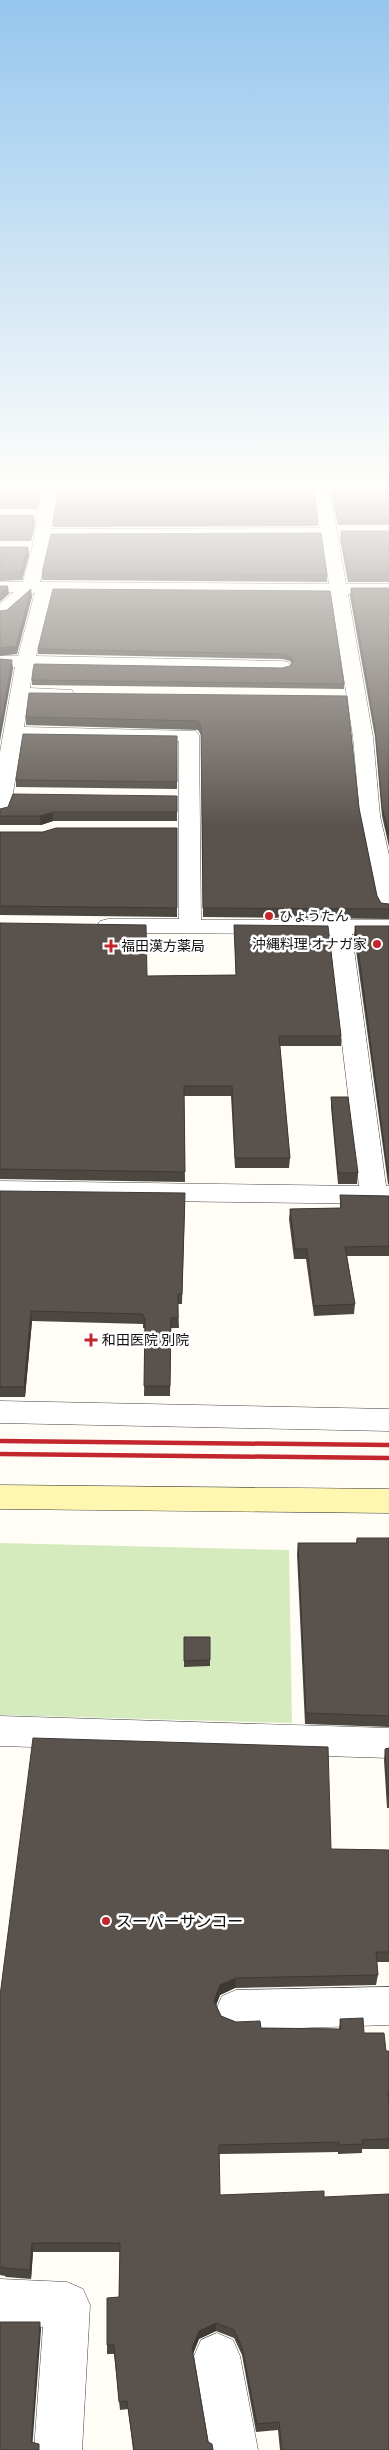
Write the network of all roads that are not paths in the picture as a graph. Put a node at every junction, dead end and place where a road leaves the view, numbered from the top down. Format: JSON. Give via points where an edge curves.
{"nodes":[{"id":1,"x":19,"y":599,"type":"edge"},
{"id":2,"x":35,"y":599,"type":"edge"},
{"id":3,"x":339,"y":599,"type":"edge"},
{"id":4,"x":0,"y":613,"type":"edge"},
{"id":5,"x":0,"y":660,"type":"edge"},
{"id":6,"x":25,"y":662,"type":"junction"},
{"id":7,"x":282,"y":666,"type":"edge"},
{"id":8,"x":20,"y":693,"type":"junction"},
{"id":9,"x":79,"y":694,"type":"edge"},
{"id":10,"x":337,"y":697,"type":"edge"},
{"id":11,"x":357,"y":697,"type":"junction"},
{"id":12,"x":13,"y":733,"type":"junction"},
{"id":13,"x":8,"y":800,"type":"edge"},
{"id":14,"x":383,"y":850,"type":"edge"},
{"id":15,"x":389,"y":905,"type":"edge"},
{"id":16,"x":90,"y":926,"type":"edge"},
{"id":17,"x":190,"y":926,"type":"junction"},
{"id":18,"x":340,"y":927,"type":"junction"},
{"id":19,"x":389,"y":927,"type":"edge"},
{"id":20,"x":0,"y":1190,"type":"edge"},
{"id":21,"x":382,"y":1195,"type":"edge"},
{"id":22,"x":0,"y":1412,"type":"edge"},
{"id":23,"x":389,"y":1420,"type":"edge"},
{"id":24,"x":0,"y":1497,"type":"edge"},
{"id":25,"x":389,"y":1501,"type":"edge"},
{"id":26,"x":0,"y":1731,"type":"edge"},
{"id":27,"x":389,"y":1743,"type":"edge"},
{"id":28,"x":389,"y":2006,"type":"edge"},
{"id":29,"x":236,"y":2010,"type":"dead end"},
{"id":30,"x":0,"y":2302,"type":"edge"},
{"id":31,"x":217,"y":2356,"type":"dead end"},
{"id":32,"x":58,"y":2450,"type":"edge"},
{"id":33,"x":234,"y":2450,"type":"edge"}],
"edges":[{"from":1,"to":4,"type":"street"},
{"from":2,"to":6,"type":"street"},
{"from":3,"to":11,"type":"street"},
{"from":5,"to":6,"type":"street"},
{"from":6,"to":7,"type":"street"},
{"from":6,"to":8,"type":"street"},
{"from":8,"to":9,"type":"street"},
{"from":8,"to":12,"type":"street"},
{"from":10,"to":11,"type":"street"},
{"from":11,"to":14,"type":"street","via":[[368,773],[370,816]]},
{"from":12,"to":13,"type":"street"},
{"from":12,"to":17,"type":"street","via":[[189,735],[179,797]]},
{"from":14,"to":15,"type":"street"},
{"from":16,"to":17,"type":"street"},
{"from":17,"to":18,"type":"street"},
{"from":18,"to":19,"type":"street"},
{"from":18,"to":21,"type":"street"},
{"from":20,"to":21,"type":"street"},
{"from":22,"to":23,"type":"street"},
{"from":24,"to":25,"type":"street"},
{"from":26,"to":27,"type":"street"},
{"from":28,"to":29,"type":"street"},
{"from":30,"to":32,"type":"street","via":[[67,2304]]},
{"from":31,"to":33,"type":"street"}]}
